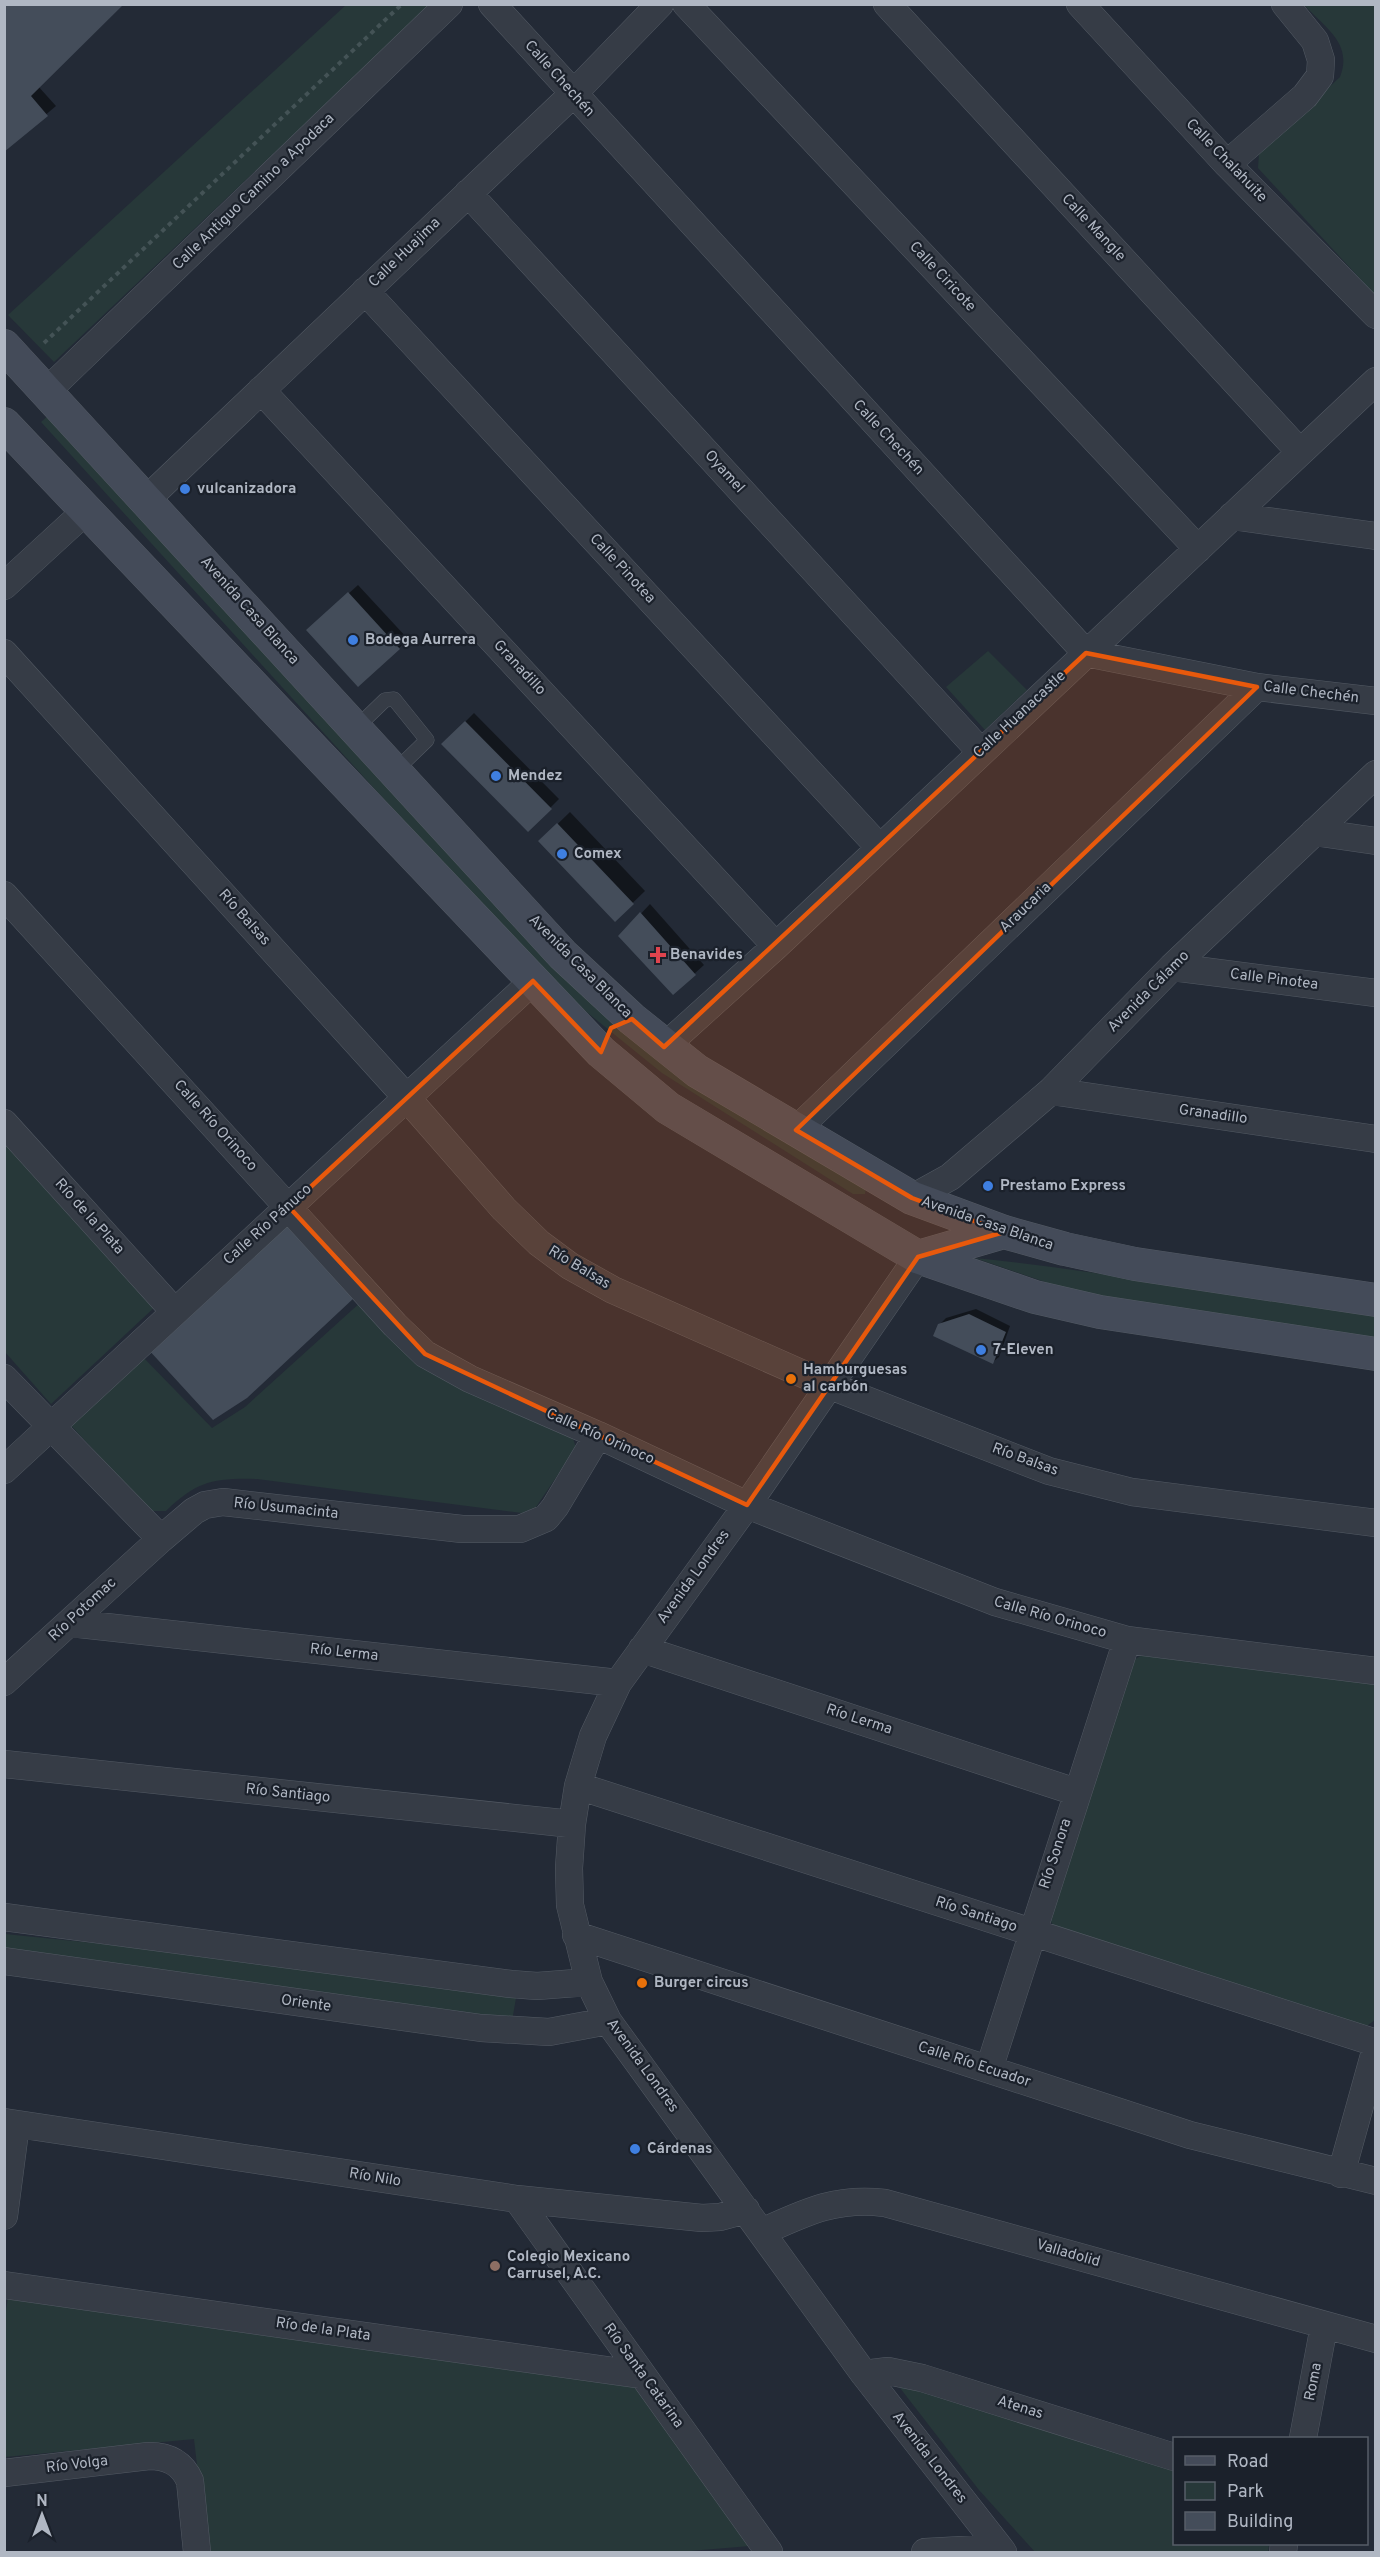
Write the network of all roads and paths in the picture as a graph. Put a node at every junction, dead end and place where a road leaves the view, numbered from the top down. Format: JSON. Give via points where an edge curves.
{"nodes":[{"id":1,"x":402,"y":4,"type":"edge"},
{"id":2,"x":449,"y":4,"type":"edge"},
{"id":3,"x":492,"y":4,"type":"edge"},
{"id":4,"x":660,"y":4,"type":"edge"},
{"id":5,"x":686,"y":4,"type":"edge"},
{"id":6,"x":886,"y":4,"type":"edge"},
{"id":7,"x":1080,"y":4,"type":"edge"},
{"id":8,"x":1285,"y":4,"type":"edge"},
{"id":9,"x":573,"y":94,"type":"junction"},
{"id":10,"x":1227,"y":164,"type":"junction"},
{"id":11,"x":468,"y":193,"type":"junction"},
{"id":12,"x":365,"y":291,"type":"junction"},
{"id":13,"x":1376,"y":315,"type":"edge"},
{"id":14,"x":44,"y":343,"type":"dead end"},
{"id":15,"x":4,"y":346,"type":"edge"},
{"id":16,"x":1376,"y":381,"type":"edge"},
{"id":17,"x":36,"y":383,"type":"edge"},
{"id":18,"x":261,"y":390,"type":"junction"},
{"id":19,"x":5,"y":424,"type":"edge"},
{"id":20,"x":1300,"y":452,"type":"junction"},
{"id":21,"x":147,"y":499,"type":"junction"},
{"id":22,"x":88,"y":509,"type":"junction"},
{"id":23,"x":1232,"y":516,"type":"junction"},
{"id":24,"x":1376,"y":536,"type":"edge"},
{"id":25,"x":1198,"y":549,"type":"junction"},
{"id":26,"x":4,"y":586,"type":"edge"},
{"id":27,"x":4,"y":653,"type":"edge"},
{"id":28,"x":1086,"y":653,"type":"junction"},
{"id":29,"x":1257,"y":687,"type":"junction"},
{"id":30,"x":1376,"y":701,"type":"edge"},
{"id":31,"x":356,"y":728,"type":"junction"},
{"id":32,"x":981,"y":752,"type":"junction"},
{"id":33,"x":395,"y":771,"type":"junction"},
{"id":34,"x":1376,"y":774,"type":"edge"},
{"id":35,"x":1314,"y":832,"type":"junction"},
{"id":36,"x":1376,"y":842,"type":"edge"},
{"id":37,"x":880,"y":848,"type":"junction"},
{"id":38,"x":4,"y":896,"type":"edge"},
{"id":39,"x":776,"y":946,"type":"junction"},
{"id":40,"x":1172,"y":967,"type":"junction"},
{"id":41,"x":533,"y":981,"type":"junction"},
{"id":42,"x":1376,"y":993,"type":"edge"},
{"id":43,"x":632,"y":1019,"type":"junction"},
{"id":44,"x":664,"y":1047,"type":"junction"},
{"id":45,"x":601,"y":1052,"type":"junction"},
{"id":46,"x":1052,"y":1091,"type":"junction"},
{"id":47,"x":407,"y":1098,"type":"junction"},
{"id":48,"x":4,"y":1123,"type":"edge"},
{"id":49,"x":796,"y":1130,"type":"junction"},
{"id":50,"x":1376,"y":1139,"type":"edge"},
{"id":51,"x":912,"y":1198,"type":"junction"},
{"id":52,"x":289,"y":1207,"type":"junction"},
{"id":53,"x":840,"y":1211,"type":"junction"},
{"id":54,"x":1004,"y":1232,"type":"junction"},
{"id":55,"x":918,"y":1257,"type":"junction"},
{"id":56,"x":1376,"y":1300,"type":"edge"},
{"id":57,"x":174,"y":1311,"type":"junction"},
{"id":58,"x":1376,"y":1354,"type":"edge"},
{"id":59,"x":4,"y":1378,"type":"edge"},
{"id":60,"x":828,"y":1385,"type":"junction"},
{"id":61,"x":50,"y":1427,"type":"junction"},
{"id":62,"x":598,"y":1435,"type":"junction"},
{"id":63,"x":4,"y":1470,"type":"edge"},
{"id":64,"x":747,"y":1505,"type":"junction"},
{"id":65,"x":1376,"y":1523,"type":"edge"},
{"id":66,"x":161,"y":1539,"type":"junction"},
{"id":67,"x":70,"y":1623,"type":"junction"},
{"id":68,"x":1127,"y":1640,"type":"junction"},
{"id":69,"x":642,"y":1649,"type":"junction"},
{"id":70,"x":1376,"y":1671,"type":"edge"},
{"id":71,"x":4,"y":1682,"type":"edge"},
{"id":72,"x":618,"y":1683,"type":"junction"},
{"id":73,"x":4,"y":1764,"type":"edge"},
{"id":74,"x":578,"y":1786,"type":"junction"},
{"id":75,"x":1076,"y":1792,"type":"junction"},
{"id":76,"x":572,"y":1824,"type":"junction"},
{"id":77,"x":4,"y":1917,"type":"edge"},
{"id":78,"x":1031,"y":1933,"type":"junction"},
{"id":79,"x":576,"y":1935,"type":"junction"},
{"id":80,"x":4,"y":1960,"type":"edge"},
{"id":81,"x":589,"y":1982,"type":"junction"},
{"id":82,"x":609,"y":2021,"type":"junction"},
{"id":83,"x":1376,"y":2043,"type":"edge"},
{"id":84,"x":1376,"y":2048,"type":"edge"},
{"id":85,"x":989,"y":2069,"type":"junction"},
{"id":86,"x":10,"y":2123,"type":"edge"},
{"id":87,"x":1341,"y":2174,"type":"junction"},
{"id":88,"x":1376,"y":2181,"type":"edge"},
{"id":89,"x":517,"y":2199,"type":"junction"},
{"id":90,"x":746,"y":2210,"type":"junction"},
{"id":91,"x":4,"y":2216,"type":"edge"},
{"id":92,"x":762,"y":2232,"type":"junction"},
{"id":93,"x":4,"y":2284,"type":"edge"},
{"id":94,"x":1324,"y":2326,"type":"junction"},
{"id":95,"x":1376,"y":2339,"type":"edge"},
{"id":96,"x":864,"y":2374,"type":"junction"},
{"id":97,"x":642,"y":2375,"type":"junction"},
{"id":98,"x":1303,"y":2437,"type":"edge"},
{"id":99,"x":1173,"y":2457,"type":"edge"},
{"id":100,"x":4,"y":2473,"type":"edge"},
{"id":101,"x":1001,"y":2550,"type":"edge"},
{"id":102,"x":197,"y":2553,"type":"edge"},
{"id":103,"x":769,"y":2553,"type":"edge"},
{"id":104,"x":925,"y":2553,"type":"edge"}],
"edges":[{"from":1,"to":14,"type":"path"},
{"from":2,"to":17,"type":"street","name":"Calle Antiguo Camino a Apodaca"},
{"from":3,"to":9,"type":"street","name":"Calle Chechén"},
{"from":4,"to":9,"type":"street","name":"Calle Huajima"},
{"from":5,"to":25,"type":"street","name":"Calle Ciricote"},
{"from":6,"to":20,"type":"street","name":"Calle Mangle"},
{"from":7,"to":10,"type":"street","name":"Calle Chalahuite"},
{"from":8,"to":10,"type":"street","via":[[1315,41],[1321,60],[1320,76],[1305,96]]},
{"from":9,"to":11,"type":"street","name":"Calle Huajima"},
{"from":9,"to":28,"type":"street","name":"Calle Chechén"},
{"from":10,"to":13,"type":"street","name":"Calle Chalahuite"},
{"from":11,"to":12,"type":"street","name":"Calle Huajima"},
{"from":11,"to":32,"type":"street","name":"Oyamel"},
{"from":12,"to":18,"type":"street","name":"Calle Huajima"},
{"from":12,"to":37,"type":"street","name":"Calle Pinotea"},
{"from":15,"to":17,"type":"street","name":"Avenida Casa Blanca"},
{"from":16,"to":20,"type":"street","name":"Calle Huanacastle"},
{"from":17,"to":19,"type":"street","name":"Calle Antiguo Camino a Apodaca"},
{"from":17,"to":21,"type":"street","name":"Avenida Casa Blanca"},
{"from":18,"to":21,"type":"street","name":"Calle Huajima"},
{"from":18,"to":39,"type":"street","name":"Granadillo"},
{"from":19,"to":22,"type":"street"},
{"from":20,"to":23,"type":"street","name":"Calle Huanacastle"},
{"from":21,"to":31,"type":"street","name":"Avenida Casa Blanca"},
{"from":22,"to":26,"type":"street"},
{"from":22,"to":41,"type":"street"},
{"from":23,"to":24,"type":"street"},
{"from":23,"to":25,"type":"street","name":"Calle Huanacastle"},
{"from":25,"to":28,"type":"street","name":"Calle Huanacastle"},
{"from":27,"to":47,"type":"street","name":"Río Balsas"},
{"from":28,"to":29,"type":"street","name":"Calle Chechén"},
{"from":28,"to":32,"type":"street","name":"Calle Huanacastle"},
{"from":29,"to":30,"type":"street","name":"Calle Chechén"},
{"from":29,"to":49,"type":"street","name":"Araucaria"},
{"from":31,"to":33,"type":"street","name":"Avenida Casa Blanca"},
{"from":31,"to":33,"type":"lane","via":[[385,700],[394,699],[427,740]]},
{"from":32,"to":37,"type":"street","name":"Calle Huanacastle"},
{"from":33,"to":43,"type":"street","name":"Avenida Casa Blanca","via":[[563,955]]},
{"from":34,"to":35,"type":"street","name":"Avenida Cálamo"},
{"from":35,"to":36,"type":"street"},
{"from":35,"to":40,"type":"street","name":"Avenida Cálamo"},
{"from":37,"to":39,"type":"street","name":"Calle Huanacastle"},
{"from":38,"to":52,"type":"street","name":"Calle Río Orinoco"},
{"from":39,"to":44,"type":"street","name":"Calle Huanacastle"},
{"from":40,"to":42,"type":"street","name":"Calle Pinotea"},
{"from":40,"to":46,"type":"street","name":"Avenida Cálamo"},
{"from":41,"to":45,"type":"street"},
{"from":41,"to":47,"type":"street","name":"Calle Río Pánuco"},
{"from":43,"to":44,"type":"street","name":"Avenida Casa Blanca"},
{"from":43,"to":45,"type":"street","via":[[611,1028]]},
{"from":44,"to":49,"type":"street","name":"Avenida Casa Blanca","via":[[706,1077]]},
{"from":45,"to":53,"type":"street","via":[[668,1108]]},
{"from":46,"to":50,"type":"street","name":"Granadillo"},
{"from":46,"to":51,"type":"street","name":"Avenida Cálamo","via":[[950,1177]]},
{"from":47,"to":52,"type":"street","name":"Calle Río Pánuco"},
{"from":47,"to":60,"type":"street","name":"Río Balsas","via":[[504,1209],[570,1266],[613,1290]]},
{"from":48,"to":57,"type":"street","name":"Río de la Plata"},
{"from":49,"to":51,"type":"street","name":"Avenida Casa Blanca"},
{"from":51,"to":53,"type":"street","via":[[878,1209]]},
{"from":51,"to":54,"type":"street","name":"Avenida Casa Blanca"},
{"from":51,"to":55,"type":"street"},
{"from":52,"to":57,"type":"street","name":"Calle Río Pánuco"},
{"from":52,"to":62,"type":"street","name":"Calle Río Orinoco","via":[[425,1354],[470,1379]]},
{"from":53,"to":55,"type":"street"},
{"from":54,"to":55,"type":"street"},
{"from":54,"to":56,"type":"street","name":"Avenida Casa Blanca","via":[[1065,1250],[1135,1264]]},
{"from":55,"to":58,"type":"street","via":[[1035,1297],[1100,1312]]},
{"from":55,"to":60,"type":"street","name":"Avenida Londres"},
{"from":57,"to":61,"type":"street","name":"Calle Río Pánuco"},
{"from":59,"to":61,"type":"street"},
{"from":60,"to":64,"type":"street","name":"Avenida Londres"},
{"from":60,"to":65,"type":"street","name":"Río Balsas","via":[[1049,1471],[1132,1492]]},
{"from":61,"to":63,"type":"street","name":"Calle Río Pánuco"},
{"from":61,"to":66,"type":"street"},
{"from":62,"to":64,"type":"street","name":"Calle Río Orinoco"},
{"from":62,"to":66,"type":"street","name":"Río Usumacinta","via":[[546,1518],[520,1530],[462,1529],[223,1502],[194,1511]]},
{"from":64,"to":68,"type":"street","name":"Calle Río Orinoco","via":[[995,1602]]},
{"from":64,"to":69,"type":"street","name":"Avenida Londres"},
{"from":66,"to":67,"type":"street","name":"Río Potomac"},
{"from":67,"to":71,"type":"street","name":"Río Potomac"},
{"from":67,"to":72,"type":"street","name":"Río Lerma"},
{"from":68,"to":70,"type":"street","name":"Calle Río Orinoco"},
{"from":68,"to":75,"type":"street","name":"Río Sonora"},
{"from":69,"to":72,"type":"street","name":"Avenida Londres"},
{"from":69,"to":75,"type":"street","name":"Río Lerma"},
{"from":72,"to":74,"type":"street","name":"Avenida Londres","via":[[593,1736]]},
{"from":73,"to":76,"type":"street","name":"Río Santiago"},
{"from":74,"to":76,"type":"street","name":"Avenida Londres"},
{"from":74,"to":78,"type":"street","name":"Río Santiago"},
{"from":75,"to":78,"type":"street","name":"Río Sonora"},
{"from":76,"to":79,"type":"street","name":"Avenida Londres","via":[[570,1905]]},
{"from":77,"to":81,"type":"street","via":[[511,1984]]},
{"from":78,"to":83,"type":"street","name":"Río Santiago"},
{"from":78,"to":85,"type":"street","name":"Río Sonora"},
{"from":79,"to":81,"type":"street","name":"Avenida Londres"},
{"from":79,"to":85,"type":"street","name":"Calle Río Ecuador"},
{"from":80,"to":82,"type":"street","name":"Oriente","via":[[491,2030],[549,2032]]},
{"from":81,"to":82,"type":"street","name":"Avenida Londres"},
{"from":82,"to":90,"type":"street","name":"Avenida Londres"},
{"from":84,"to":87,"type":"street"},
{"from":85,"to":87,"type":"street","name":"Calle Río Ecuador","via":[[1190,2135]]},
{"from":86,"to":89,"type":"street","name":"Río Nilo"},
{"from":86,"to":91,"type":"street"},
{"from":87,"to":88,"type":"street","name":"Calle Río Ecuador"},
{"from":89,"to":90,"type":"street","name":"Río Nilo","via":[[702,2218]]},
{"from":89,"to":97,"type":"street","name":"Río Santa Catarina"},
{"from":90,"to":92,"type":"street","name":"Avenida Londres"},
{"from":92,"to":94,"type":"street","name":"Valladolid","via":[[835,2202],[885,2203]]},
{"from":92,"to":96,"type":"street","name":"Avenida Londres"},
{"from":93,"to":97,"type":"street","name":"Río de la Plata"},
{"from":94,"to":95,"type":"street","name":"Valladolid"},
{"from":94,"to":98,"type":"street","name":"Roma"},
{"from":96,"to":99,"type":"street","name":"Atenas","via":[[888,2371],[922,2378]]},
{"from":96,"to":101,"type":"street","name":"Avenida Londres"},
{"from":97,"to":103,"type":"street","name":"Río Santa Catarina"},
{"from":100,"to":102,"type":"street","name":"Río Volga","via":[[149,2456],[168,2458],[186,2472],[193,2491]]},
{"from":101,"to":104,"type":"street"}]}
